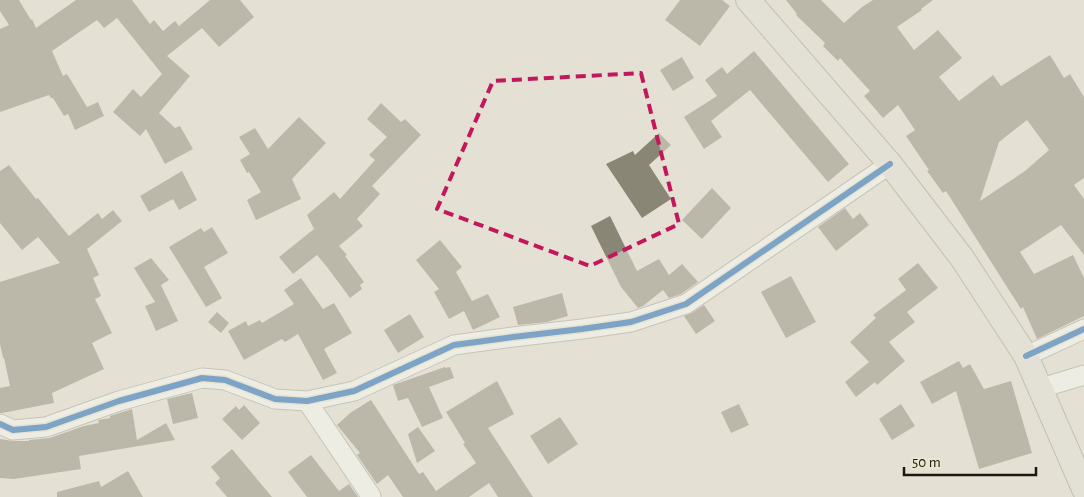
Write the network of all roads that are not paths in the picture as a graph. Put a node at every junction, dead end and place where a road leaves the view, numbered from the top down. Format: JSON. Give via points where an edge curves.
{"nodes":[{"id":1,"x":748,"y":0,"type":"edge"},
{"id":2,"x":890,"y":164,"type":"junction"},
{"id":3,"x":1084,"y":329,"type":"edge"},
{"id":4,"x":1026,"y":356,"type":"junction"},
{"id":5,"x":1084,"y":375,"type":"edge"},
{"id":6,"x":1041,"y":388,"type":"junction"},
{"id":7,"x":307,"y":401,"type":"junction"},
{"id":8,"x":0,"y":424,"type":"edge"},
{"id":9,"x":1084,"y":489,"type":"edge"},
{"id":10,"x":371,"y":497,"type":"edge"}],
"edges":[{"from":1,"to":2,"type":"main road"},
{"from":2,"to":4,"type":"main road","via":[[962,258]]},
{"from":2,"to":7,"type":"street","via":[[686,304],[631,322],[454,345],[354,391]]},
{"from":3,"to":4,"type":"street"},
{"from":4,"to":6,"type":"main road"},
{"from":5,"to":6,"type":"street"},
{"from":6,"to":9,"type":"main road"},
{"from":7,"to":8,"type":"street","via":[[274,399],[225,380],[202,378],[119,401],[46,427],[13,430]]},
{"from":7,"to":10,"type":"street"}]}
